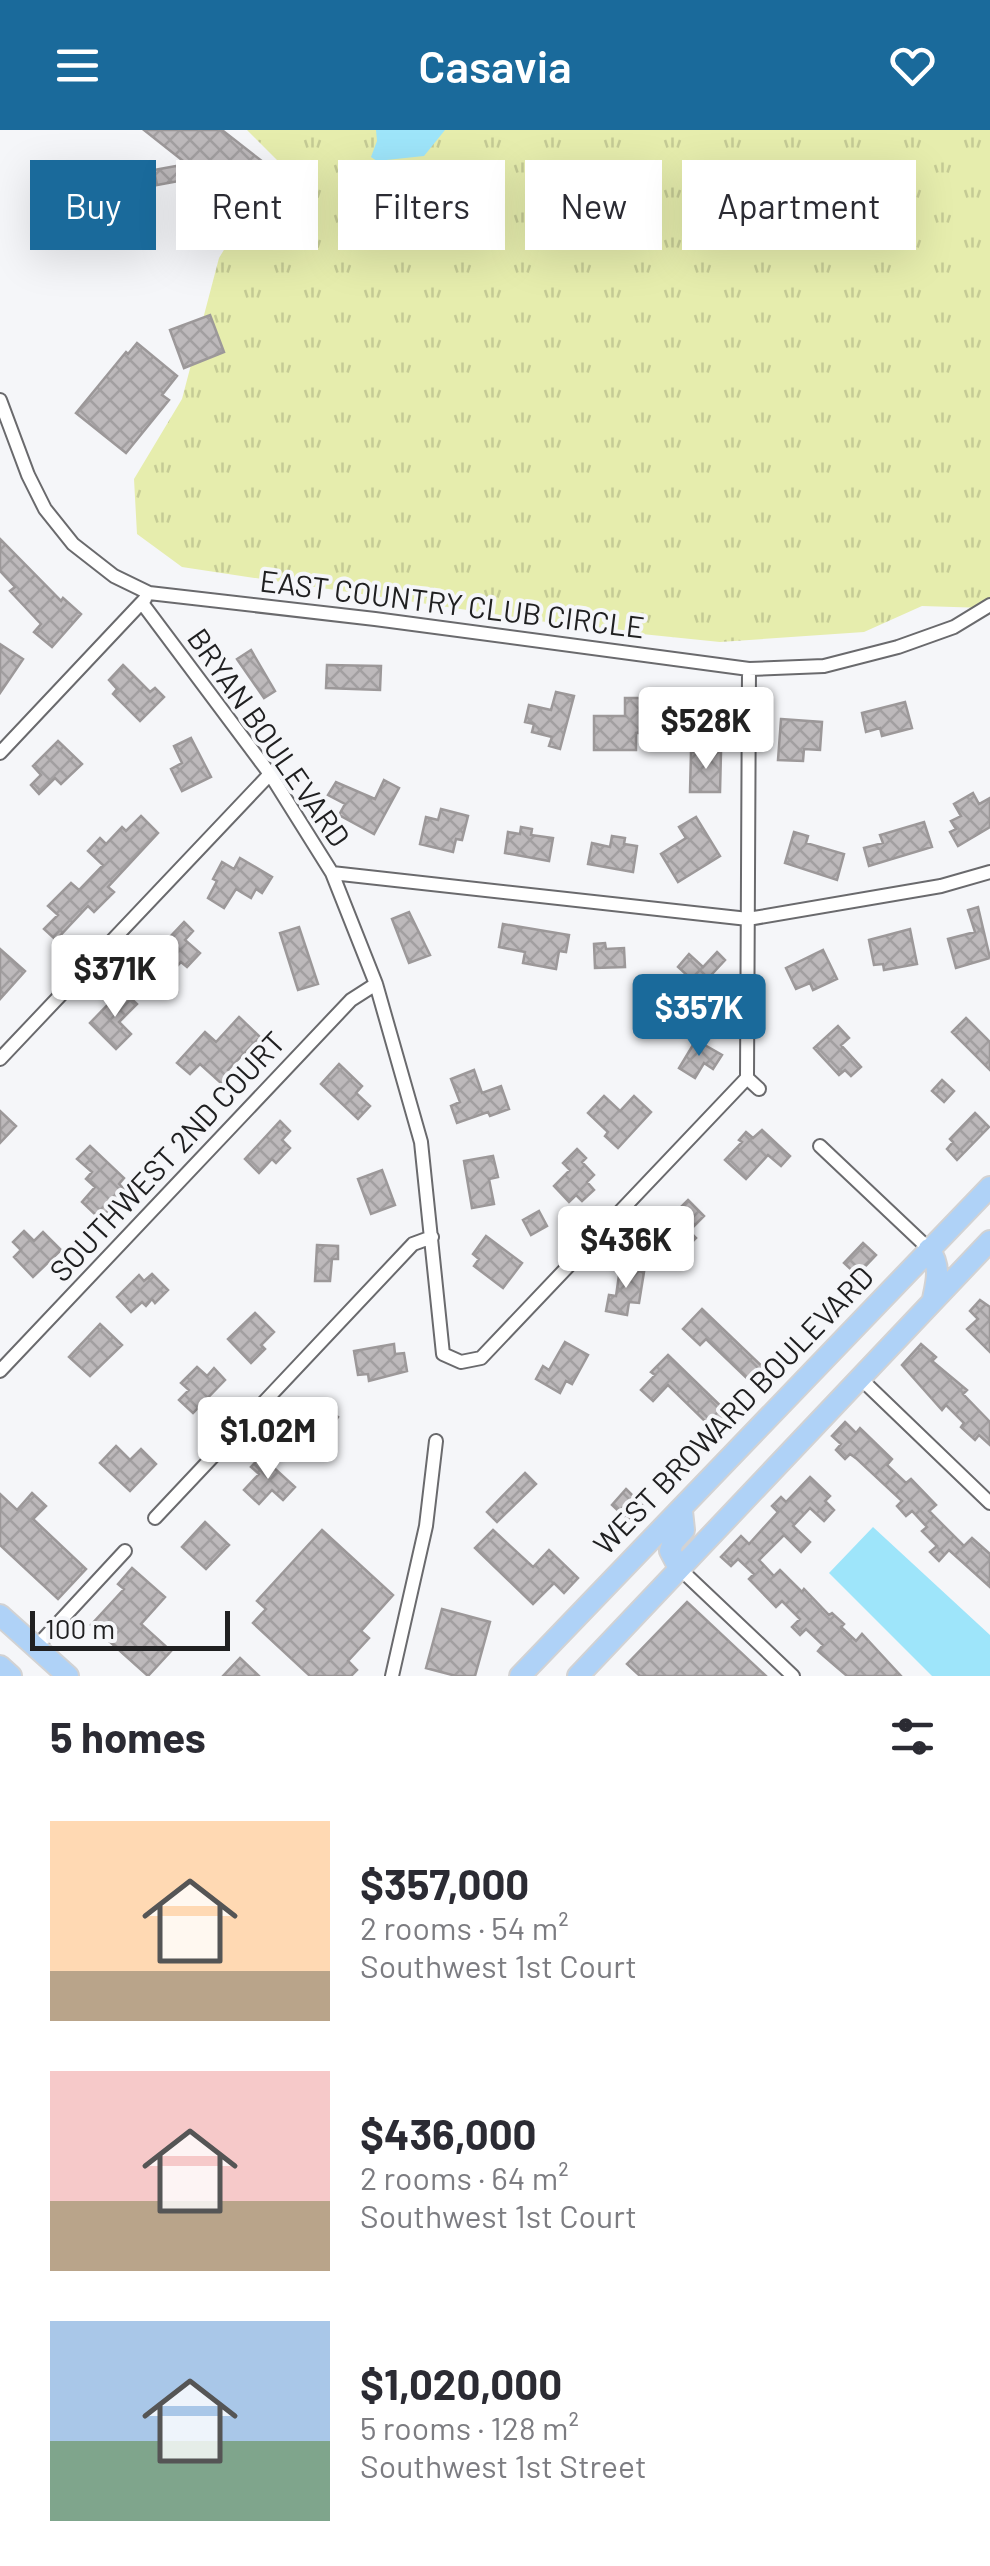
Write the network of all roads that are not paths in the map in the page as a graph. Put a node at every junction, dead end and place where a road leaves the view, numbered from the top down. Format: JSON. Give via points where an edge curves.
{"nodes":[{"id":1,"x":1,"y":406,"type":"edge"},
{"id":2,"x":145,"y":598,"type":"junction"},
{"id":3,"x":990,"y":605,"type":"edge"},
{"id":4,"x":749,"y":669,"type":"junction"},
{"id":5,"x":0,"y":753,"type":"edge"},
{"id":6,"x":270,"y":774,"type":"junction"},
{"id":7,"x":990,"y":872,"type":"edge"},
{"id":8,"x":332,"y":874,"type":"junction"},
{"id":9,"x":748,"y":919,"type":"junction"},
{"id":10,"x":376,"y":984,"type":"junction"},
{"id":11,"x":0,"y":1059,"type":"edge"},
{"id":12,"x":748,"y":1078,"type":"junction"},
{"id":13,"x":759,"y":1089,"type":"dead end"},
{"id":14,"x":820,"y":1146,"type":"dead end"},
{"id":15,"x":990,"y":1187,"type":"edge"},
{"id":16,"x":432,"y":1237,"type":"junction"},
{"id":17,"x":990,"y":1241,"type":"edge"},
{"id":18,"x":929,"y":1249,"type":"junction"},
{"id":19,"x":933,"y":1302,"type":"junction"},
{"id":20,"x":0,"y":1370,"type":"edge"},
{"id":21,"x":860,"y":1378,"type":"junction"},
{"id":22,"x":436,"y":1441,"type":"dead end"},
{"id":23,"x":990,"y":1503,"type":"edge"},
{"id":24,"x":682,"y":1510,"type":"junction"},
{"id":25,"x":156,"y":1518,"type":"dead end"},
{"id":26,"x":124,"y":1550,"type":"dead end"},
{"id":27,"x":678,"y":1568,"type":"junction"},
{"id":28,"x":0,"y":1615,"type":"edge"},
{"id":29,"x":36,"y":1647,"type":"junction"},
{"id":30,"x":0,"y":1666,"type":"edge"},
{"id":31,"x":11,"y":1676,"type":"edge"},
{"id":32,"x":68,"y":1676,"type":"edge"},
{"id":33,"x":392,"y":1676,"type":"edge"},
{"id":34,"x":520,"y":1676,"type":"edge"},
{"id":35,"x":578,"y":1676,"type":"edge"},
{"id":36,"x":793,"y":1676,"type":"edge"}],
"edges":[{"from":1,"to":2,"type":"street","name":"EAST COUNTRY CLUB CIRCLE","via":[[44,508],[73,544]]},
{"from":2,"to":4,"type":"street","name":"EAST COUNTRY CLUB CIRCLE","via":[[375,619]]},
{"from":2,"to":5,"type":"street"},
{"from":2,"to":6,"type":"street","name":"BRYAN BOULEVARD"},
{"from":3,"to":4,"type":"street","name":"EAST COUNTRY CLUB CIRCLE","via":[[954,627],[898,647],[824,666]]},
{"from":4,"to":9,"type":"street"},
{"from":6,"to":8,"type":"street","name":"BRYAN BOULEVARD"},
{"from":6,"to":11,"type":"street"},
{"from":7,"to":9,"type":"street"},
{"from":8,"to":9,"type":"street"},
{"from":8,"to":10,"type":"street","name":"BRYAN BOULEVARD"},
{"from":9,"to":12,"type":"street"},
{"from":10,"to":16,"type":"street","name":"BRYAN BOULEVARD","via":[[422,1142]]},
{"from":10,"to":20,"type":"street","name":"SOUTHWEST 2ND COURT","via":[[351,1000]]},
{"from":12,"to":13,"type":"street"},
{"from":12,"to":16,"type":"street","name":"BRYAN BOULEVARD","via":[[481,1358],[461,1362],[443,1354]]},
{"from":14,"to":18,"type":"street"},
{"from":15,"to":18,"type":"main road","name":"WEST BROWARD BOULEVARD"},
{"from":16,"to":25,"type":"street","via":[[413,1244]]},
{"from":17,"to":19,"type":"main road"},
{"from":18,"to":19,"type":"main road","via":[[938,1274]]},
{"from":18,"to":24,"type":"main road","name":"WEST BROWARD BOULEVARD"},
{"from":19,"to":21,"type":"main road"},
{"from":21,"to":23,"type":"street"},
{"from":21,"to":27,"type":"main road"},
{"from":22,"to":33,"type":"street","via":[[426,1526]]},
{"from":24,"to":27,"type":"main road","via":[[684,1530],[670,1551]]},
{"from":24,"to":34,"type":"main road","name":"WEST BROWARD BOULEVARD"},
{"from":26,"to":29,"type":"street"},
{"from":27,"to":35,"type":"main road"},
{"from":27,"to":36,"type":"street"},
{"from":28,"to":29,"type":"main road"},
{"from":29,"to":32,"type":"main road"},
{"from":30,"to":31,"type":"main road"}]}
